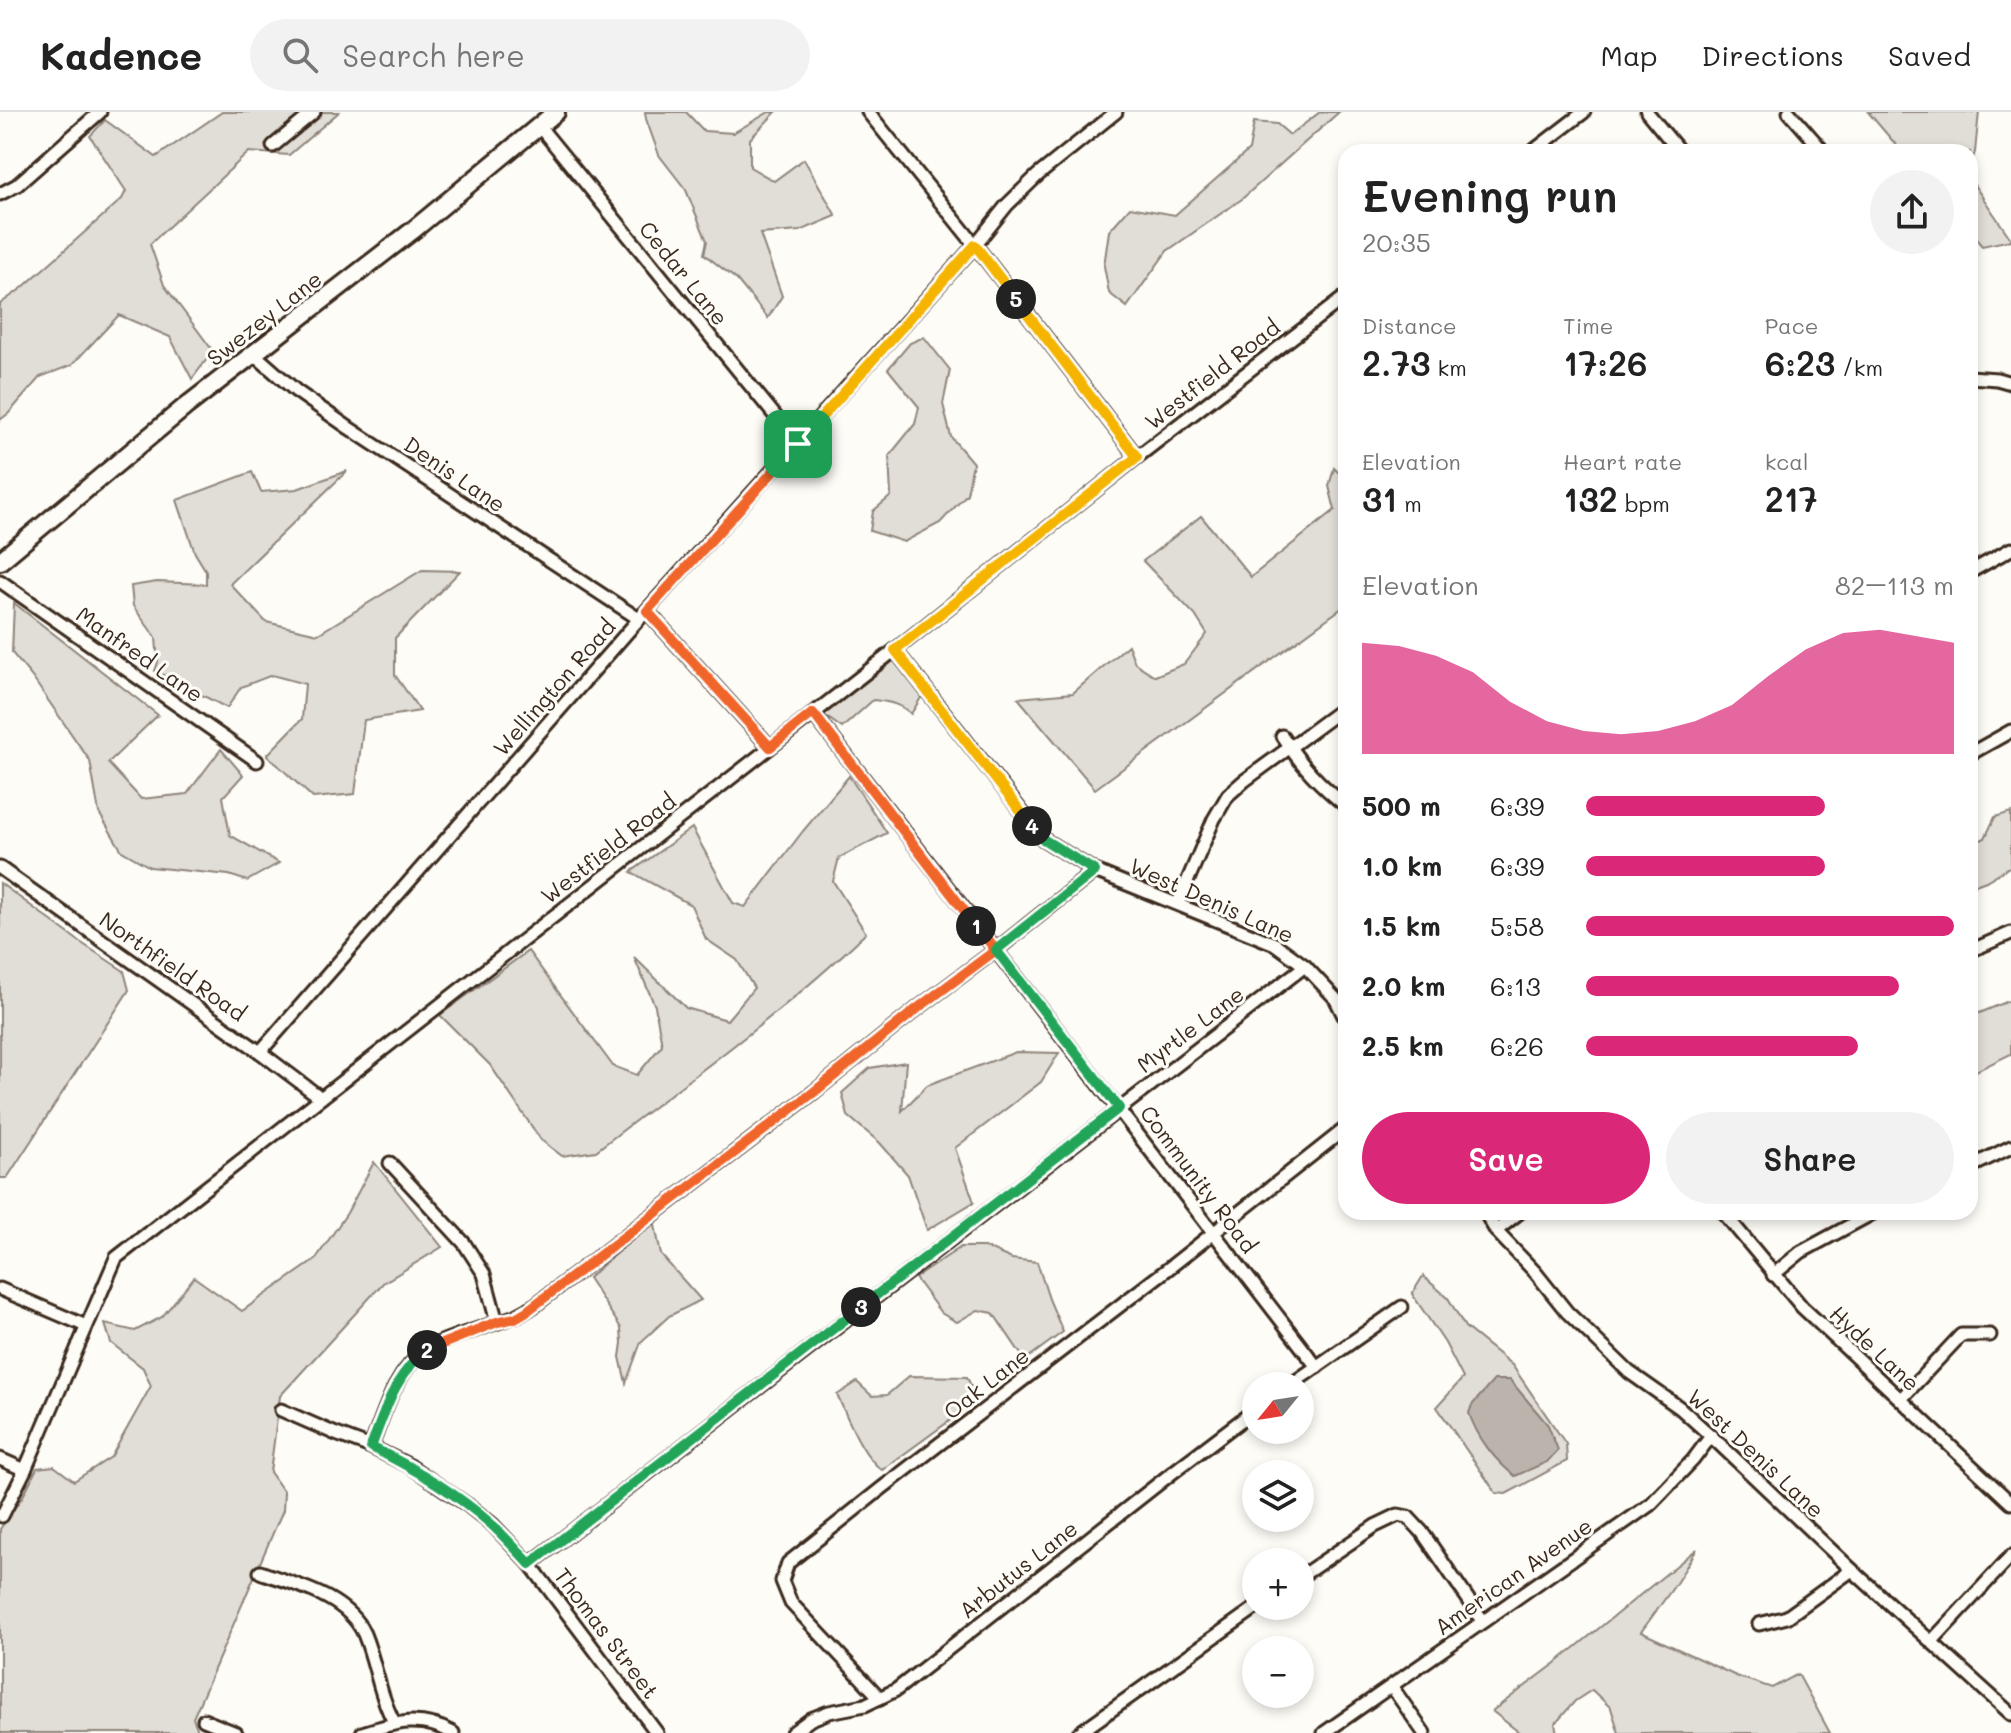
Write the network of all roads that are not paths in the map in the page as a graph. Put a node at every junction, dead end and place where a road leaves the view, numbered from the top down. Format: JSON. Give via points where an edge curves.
{"nodes":[{"id":1,"x":100,"y":112,"type":"edge"},
{"id":2,"x":314,"y":112,"type":"edge"},
{"id":3,"x":556,"y":112,"type":"edge"},
{"id":4,"x":868,"y":112,"type":"edge"},
{"id":5,"x":1116,"y":112,"type":"edge"},
{"id":6,"x":1584,"y":112,"type":"edge"},
{"id":7,"x":1647,"y":112,"type":"edge"},
{"id":8,"x":1789,"y":112,"type":"edge"},
{"id":9,"x":539,"y":126,"type":"junction"},
{"id":10,"x":1542,"y":144,"type":"edge"},
{"id":11,"x":1673,"y":144,"type":"edge"},
{"id":12,"x":1817,"y":144,"type":"edge"},
{"id":13,"x":273,"y":146,"type":"dead end"},
{"id":14,"x":0,"y":194,"type":"edge"},
{"id":15,"x":975,"y":245,"type":"junction"},
{"id":16,"x":1338,"y":302,"type":"edge"},
{"id":17,"x":254,"y":354,"type":"junction"},
{"id":18,"x":1978,"y":378,"type":"edge"},
{"id":19,"x":2011,"y":383,"type":"edge"},
{"id":20,"x":798,"y":444,"type":"junction"},
{"id":21,"x":1137,"y":457,"type":"junction"},
{"id":22,"x":2011,"y":549,"type":"edge"},
{"id":23,"x":0,"y":561,"type":"edge"},
{"id":24,"x":1978,"y":568,"type":"edge"},
{"id":25,"x":0,"y":581,"type":"edge"},
{"id":26,"x":643,"y":615,"type":"junction"},
{"id":27,"x":895,"y":650,"type":"junction"},
{"id":28,"x":1338,"y":712,"type":"edge"},
{"id":29,"x":813,"y":713,"type":"junction"},
{"id":30,"x":2011,"y":731,"type":"edge"},
{"id":31,"x":1282,"y":736,"type":"dead end"},
{"id":32,"x":770,"y":747,"type":"junction"},
{"id":33,"x":1290,"y":748,"type":"junction"},
{"id":34,"x":1978,"y":750,"type":"edge"},
{"id":35,"x":257,"y":761,"type":"dead end"},
{"id":36,"x":1338,"y":799,"type":"edge"},
{"id":37,"x":0,"y":868,"type":"edge"},
{"id":38,"x":1095,"y":871,"type":"junction"},
{"id":39,"x":1178,"y":903,"type":"junction"},
{"id":40,"x":2011,"y":933,"type":"edge"},
{"id":41,"x":1978,"y":947,"type":"edge"},
{"id":42,"x":996,"y":950,"type":"junction"},
{"id":43,"x":1305,"y":966,"type":"junction"},
{"id":44,"x":1338,"y":1004,"type":"edge"},
{"id":45,"x":260,"y":1052,"type":"junction"},
{"id":46,"x":321,"y":1098,"type":"junction"},
{"id":47,"x":1119,"y":1108,"type":"junction"},
{"id":48,"x":1338,"y":1134,"type":"edge"},
{"id":49,"x":2011,"y":1147,"type":"edge"},
{"id":50,"x":390,"y":1163,"type":"dead end"},
{"id":51,"x":1978,"y":1163,"type":"edge"},
{"id":52,"x":1490,"y":1220,"type":"edge"},
{"id":53,"x":1510,"y":1220,"type":"edge"},
{"id":54,"x":1729,"y":1220,"type":"edge"},
{"id":55,"x":1860,"y":1220,"type":"edge"},
{"id":56,"x":1496,"y":1231,"type":"junction"},
{"id":57,"x":1214,"y":1232,"type":"junction"},
{"id":58,"x":1773,"y":1275,"type":"junction"},
{"id":59,"x":0,"y":1289,"type":"edge"},
{"id":60,"x":1402,"y":1307,"type":"dead end"},
{"id":61,"x":497,"y":1322,"type":"junction"},
{"id":62,"x":86,"y":1326,"type":"junction"},
{"id":63,"x":1990,"y":1335,"type":"dead end"},
{"id":64,"x":1317,"y":1367,"type":"junction"},
{"id":65,"x":1310,"y":1372,"type":"edge"},
{"id":66,"x":1901,"y":1399,"type":"junction"},
{"id":67,"x":281,"y":1410,"type":"dead end"},
{"id":68,"x":1242,"y":1420,"type":"edge"},
{"id":69,"x":1711,"y":1436,"type":"junction"},
{"id":70,"x":371,"y":1447,"type":"junction"},
{"id":71,"x":0,"y":1459,"type":"edge"},
{"id":72,"x":25,"y":1470,"type":"junction"},
{"id":73,"x":2011,"y":1503,"type":"edge"},
{"id":74,"x":2,"y":1516,"type":"dead end"},
{"id":75,"x":2011,"y":1556,"type":"edge"},
{"id":76,"x":530,"y":1564,"type":"junction"},
{"id":77,"x":1314,"y":1567,"type":"edge"},
{"id":78,"x":1852,"y":1570,"type":"junction"},
{"id":79,"x":260,"y":1572,"type":"dead end"},
{"id":80,"x":1242,"y":1617,"type":"edge"},
{"id":81,"x":1483,"y":1621,"type":"junction"},
{"id":82,"x":1759,"y":1624,"type":"dead end"},
{"id":83,"x":1932,"y":1641,"type":"junction"},
{"id":84,"x":1392,"y":1687,"type":"junction"},
{"id":85,"x":880,"y":1698,"type":"junction"},
{"id":86,"x":2011,"y":1714,"type":"edge"},
{"id":87,"x":204,"y":1720,"type":"dead end"},
{"id":88,"x":394,"y":1722,"type":"junction"},
{"id":89,"x":236,"y":1733,"type":"edge"},
{"id":90,"x":362,"y":1733,"type":"edge"},
{"id":91,"x":453,"y":1733,"type":"edge"},
{"id":92,"x":657,"y":1733,"type":"edge"},
{"id":93,"x":792,"y":1733,"type":"edge"},
{"id":94,"x":1079,"y":1733,"type":"edge"},
{"id":95,"x":1324,"y":1733,"type":"edge"},
{"id":96,"x":1424,"y":1733,"type":"edge"}],
"edges":[{"from":1,"to":14,"type":"street"},
{"from":2,"to":13,"type":"street"},
{"from":3,"to":9,"type":"street","name":"Swezey Lane"},
{"from":4,"to":15,"type":"street"},
{"from":5,"to":15,"type":"street","name":"Wellington Road","via":[[1038,175]]},
{"from":6,"to":10,"type":"street"},
{"from":7,"to":11,"type":"street"},
{"from":8,"to":12,"type":"street"},
{"from":9,"to":17,"type":"street","name":"Swezey Lane"},
{"from":9,"to":20,"type":"street","name":"Cedar Lane"},
{"from":15,"to":20,"type":"street","name":"Wellington Road"},
{"from":15,"to":21,"type":"street"},
{"from":16,"to":21,"type":"street","name":"Westfield Road"},
{"from":17,"to":23,"type":"street","name":"Swezey Lane"},
{"from":17,"to":26,"type":"street","name":"Denis Lane","via":[[338,420]]},
{"from":18,"to":19,"type":"street"},
{"from":20,"to":26,"type":"street","name":"Wellington Road"},
{"from":21,"to":27,"type":"street","name":"Westfield Road"},
{"from":22,"to":24,"type":"street"},
{"from":25,"to":35,"type":"street","name":"Manfred Lane"},
{"from":26,"to":32,"type":"street","name":"Denis Lane"},
{"from":26,"to":45,"type":"street","name":"Wellington Road"},
{"from":27,"to":29,"type":"street","name":"Westfield Road"},
{"from":27,"to":38,"type":"street","name":"West Denis Lane","via":[[1033,828]]},
{"from":28,"to":33,"type":"street"},
{"from":29,"to":32,"type":"street","name":"Westfield Road"},
{"from":29,"to":42,"type":"street","name":"Community Road"},
{"from":30,"to":34,"type":"street"},
{"from":31,"to":33,"type":"street"},
{"from":32,"to":46,"type":"street","name":"Westfield Road"},
{"from":33,"to":36,"type":"street"},
{"from":33,"to":39,"type":"street","via":[[1228,795]]},
{"from":37,"to":45,"type":"street","name":"Northfield Road"},
{"from":38,"to":39,"type":"street","name":"West Denis Lane"},
{"from":38,"to":42,"type":"street"},
{"from":39,"to":43,"type":"street","name":"West Denis Lane","via":[[1275,944]]},
{"from":40,"to":41,"type":"street"},
{"from":42,"to":47,"type":"street","name":"Community Road"},
{"from":42,"to":61,"type":"street","via":[[535,1305]]},
{"from":43,"to":44,"type":"street","name":"West Denis Lane"},
{"from":43,"to":47,"type":"street","name":"Myrtle Lane"},
{"from":45,"to":46,"type":"street","name":"Northfield Road"},
{"from":46,"to":62,"type":"street","name":"Westfield Road","via":[[116,1258]]},
{"from":47,"to":57,"type":"street","name":"Community Road"},
{"from":47,"to":76,"type":"street","name":"Myrtle Lane"},
{"from":48,"to":57,"type":"street","name":"Oak Lane"},
{"from":49,"to":51,"type":"street"},
{"from":50,"to":61,"type":"street","via":[[464,1243],[484,1274]]},
{"from":52,"to":56,"type":"street","name":"West Denis Lane"},
{"from":53,"to":56,"type":"street"},
{"from":54,"to":58,"type":"street","name":"Hyde Lane"},
{"from":55,"to":58,"type":"street","via":[[1801,1252]]},
{"from":56,"to":69,"type":"street","name":"West Denis Lane","via":[[1629,1372]]},
{"from":57,"to":64,"type":"street","name":"Community Road"},
{"from":57,"to":85,"type":"street","name":"Oak Lane","via":[[788,1563],[782,1581],[791,1603]]},
{"from":58,"to":66,"type":"street","name":"Hyde Lane"},
{"from":59,"to":62,"type":"street"},
{"from":60,"to":64,"type":"street"},
{"from":61,"to":70,"type":"street","via":[[417,1357],[397,1384]]},
{"from":62,"to":72,"type":"street","name":"Westfield Road"},
{"from":63,"to":66,"type":"street","via":[[1961,1335]]},
{"from":64,"to":65,"type":"street"},
{"from":66,"to":73,"type":"street","name":"Hyde Lane"},
{"from":67,"to":70,"type":"street","name":"Thomas Street"},
{"from":68,"to":85,"type":"street","name":"Arbutus Lane"},
{"from":69,"to":78,"type":"street","name":"West Denis Lane"},
{"from":69,"to":81,"type":"street","name":"American Avenue","via":[[1651,1504]]},
{"from":70,"to":76,"type":"street","name":"Thomas Street","via":[[469,1506]]},
{"from":71,"to":72,"type":"street"},
{"from":72,"to":74,"type":"street","name":"Westfield Road"},
{"from":75,"to":83,"type":"street"},
{"from":76,"to":92,"type":"street","name":"Thomas Street"},
{"from":77,"to":81,"type":"street","via":[[1375,1526],[1398,1515],[1408,1517]]},
{"from":78,"to":82,"type":"street","via":[[1787,1617]]},
{"from":78,"to":83,"type":"street","name":"West Denis Lane"},
{"from":79,"to":88,"type":"street","via":[[330,1600],[357,1622]]},
{"from":80,"to":94,"type":"street"},
{"from":81,"to":84,"type":"street","name":"American Avenue"},
{"from":83,"to":86,"type":"street","name":"West Denis Lane"},
{"from":84,"to":95,"type":"street","name":"American Avenue"},
{"from":84,"to":96,"type":"street"},
{"from":85,"to":93,"type":"street","name":"Arbutus Lane","via":[[811,1719]]},
{"from":87,"to":89,"type":"street"},
{"from":88,"to":90,"type":"street"},
{"from":88,"to":91,"type":"street","via":[[431,1724]]}]}
